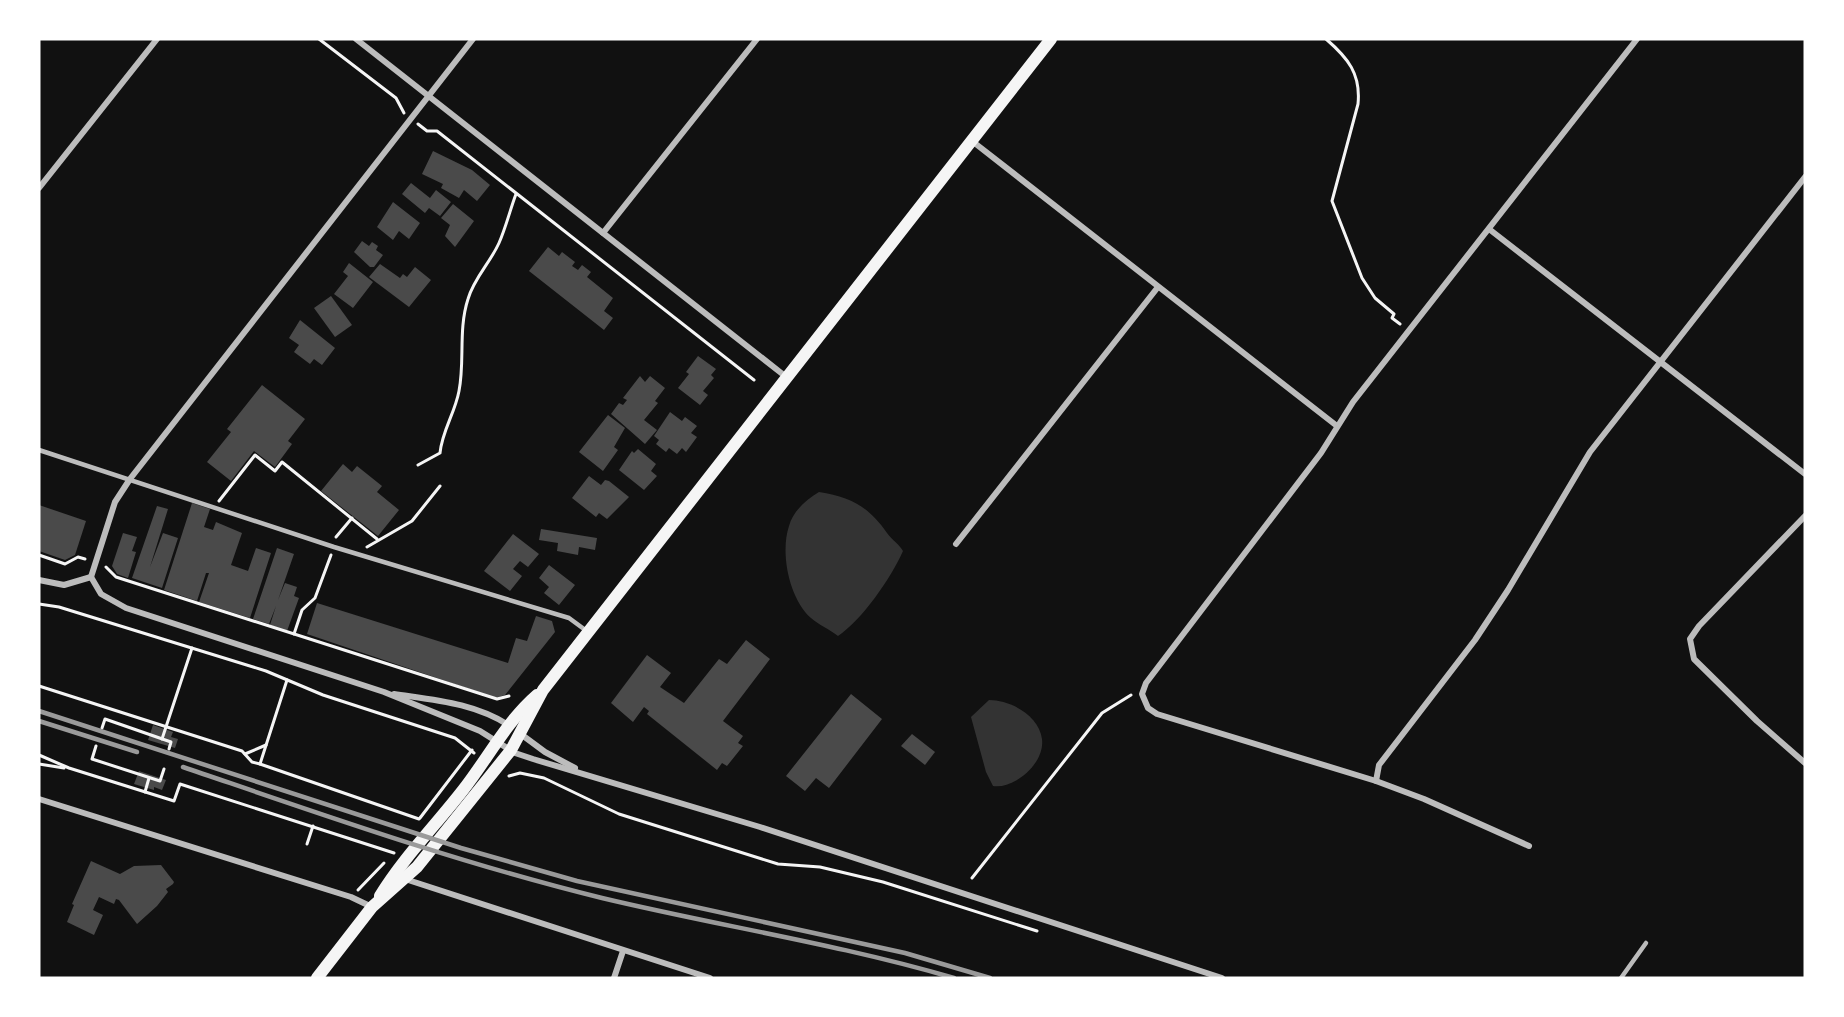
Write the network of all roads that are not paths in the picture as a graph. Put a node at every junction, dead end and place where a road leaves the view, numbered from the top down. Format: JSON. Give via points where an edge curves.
{"nodes":[{"id":1,"x":157,"y":39,"type":"edge"},
{"id":2,"x":356,"y":39,"type":"edge"},
{"id":3,"x":473,"y":39,"type":"edge"},
{"id":4,"x":757,"y":39,"type":"edge"},
{"id":5,"x":1051,"y":39,"type":"edge"},
{"id":6,"x":1636,"y":39,"type":"edge"},
{"id":7,"x":429,"y":97,"type":"junction"},
{"id":8,"x":972,"y":141,"type":"junction"},
{"id":9,"x":1805,"y":177,"type":"edge"},
{"id":10,"x":39,"y":188,"type":"edge"},
{"id":11,"x":1490,"y":229,"type":"junction"},
{"id":12,"x":603,"y":233,"type":"junction"},
{"id":13,"x":1158,"y":287,"type":"junction"},
{"id":14,"x":1661,"y":361,"type":"junction"},
{"id":15,"x":785,"y":376,"type":"junction"},
{"id":16,"x":1337,"y":426,"type":"junction"},
{"id":17,"x":39,"y":450,"type":"edge"},
{"id":18,"x":1805,"y":474,"type":"edge"},
{"id":19,"x":130,"y":479,"type":"junction"},
{"id":20,"x":1805,"y":516,"type":"edge"},
{"id":21,"x":956,"y":544,"type":"dead end"},
{"id":22,"x":91,"y":577,"type":"junction"},
{"id":23,"x":39,"y":580,"type":"edge"},
{"id":24,"x":588,"y":632,"type":"junction"},
{"id":25,"x":543,"y":690,"type":"junction"},
{"id":26,"x":384,"y":692,"type":"junction"},
{"id":27,"x":508,"y":725,"type":"junction"},
{"id":28,"x":520,"y":734,"type":"junction"},
{"id":29,"x":498,"y":741,"type":"junction"},
{"id":30,"x":511,"y":750,"type":"junction"},
{"id":31,"x":1805,"y":763,"type":"edge"},
{"id":32,"x":587,"y":774,"type":"junction"},
{"id":33,"x":1376,"y":781,"type":"junction"},
{"id":34,"x":39,"y":799,"type":"edge"},
{"id":35,"x":1529,"y":846,"type":"dead end"},
{"id":36,"x":399,"y":876,"type":"junction"},
{"id":37,"x":373,"y":906,"type":"junction"},
{"id":38,"x":1646,"y":943,"type":"dead end"},
{"id":39,"x":623,"y":951,"type":"junction"},
{"id":40,"x":317,"y":978,"type":"edge"},
{"id":41,"x":614,"y":978,"type":"edge"},
{"id":42,"x":710,"y":978,"type":"edge"},
{"id":43,"x":1222,"y":978,"type":"edge"},
{"id":44,"x":1620,"y":978,"type":"edge"}],
"edges":[{"from":1,"to":10,"type":"street"},
{"from":2,"to":7,"type":"street"},
{"from":3,"to":7,"type":"street"},
{"from":4,"to":12,"type":"street"},
{"from":5,"to":8,"type":"main road"},
{"from":6,"to":11,"type":"street"},
{"from":7,"to":12,"type":"street"},
{"from":7,"to":19,"type":"street"},
{"from":8,"to":13,"type":"street"},
{"from":8,"to":15,"type":"main road"},
{"from":9,"to":14,"type":"street"},
{"from":11,"to":14,"type":"street"},
{"from":11,"to":16,"type":"street"},
{"from":12,"to":15,"type":"street"},
{"from":13,"to":16,"type":"street"},
{"from":13,"to":21,"type":"street"},
{"from":14,"to":18,"type":"street"},
{"from":14,"to":33,"type":"street","via":[[1590,452],[1508,590],[1380,765]]},
{"from":15,"to":24,"type":"main road"},
{"from":16,"to":33,"type":"street","via":[[1321,453],[1146,682],[1142,694],[1144,703],[1157,714]]},
{"from":17,"to":19,"type":"lane"},
{"from":19,"to":22,"type":"street","via":[[115,502]]},
{"from":19,"to":24,"type":"lane","via":[[334,547],[569,618]]},
{"from":20,"to":31,"type":"street","via":[[1690,639],[1694,659]]},
{"from":22,"to":23,"type":"street","via":[[64,585]]},
{"from":22,"to":26,"type":"street","via":[[101,594],[126,608]]},
{"from":24,"to":25,"type":"main road"},
{"from":25,"to":27,"type":"main road"},
{"from":25,"to":28,"type":"main road"},
{"from":26,"to":27,"type":"street","via":[[487,712]]},
{"from":26,"to":29,"type":"street"},
{"from":27,"to":28,"type":"street"},
{"from":27,"to":29,"type":"main road"},
{"from":28,"to":30,"type":"main road"},
{"from":28,"to":32,"type":"street"},
{"from":29,"to":30,"type":"street"},
{"from":29,"to":36,"type":"main road","via":[[429,831],[400,852]]},
{"from":30,"to":32,"type":"street"},
{"from":30,"to":36,"type":"main road","via":[[424,858]]},
{"from":32,"to":43,"type":"street"},
{"from":33,"to":35,"type":"street"},
{"from":34,"to":37,"type":"street"},
{"from":36,"to":37,"type":"main road"},
{"from":36,"to":39,"type":"street"},
{"from":37,"to":40,"type":"main road"},
{"from":38,"to":44,"type":"lane"},
{"from":39,"to":41,"type":"street"},
{"from":39,"to":42,"type":"street"}]}
